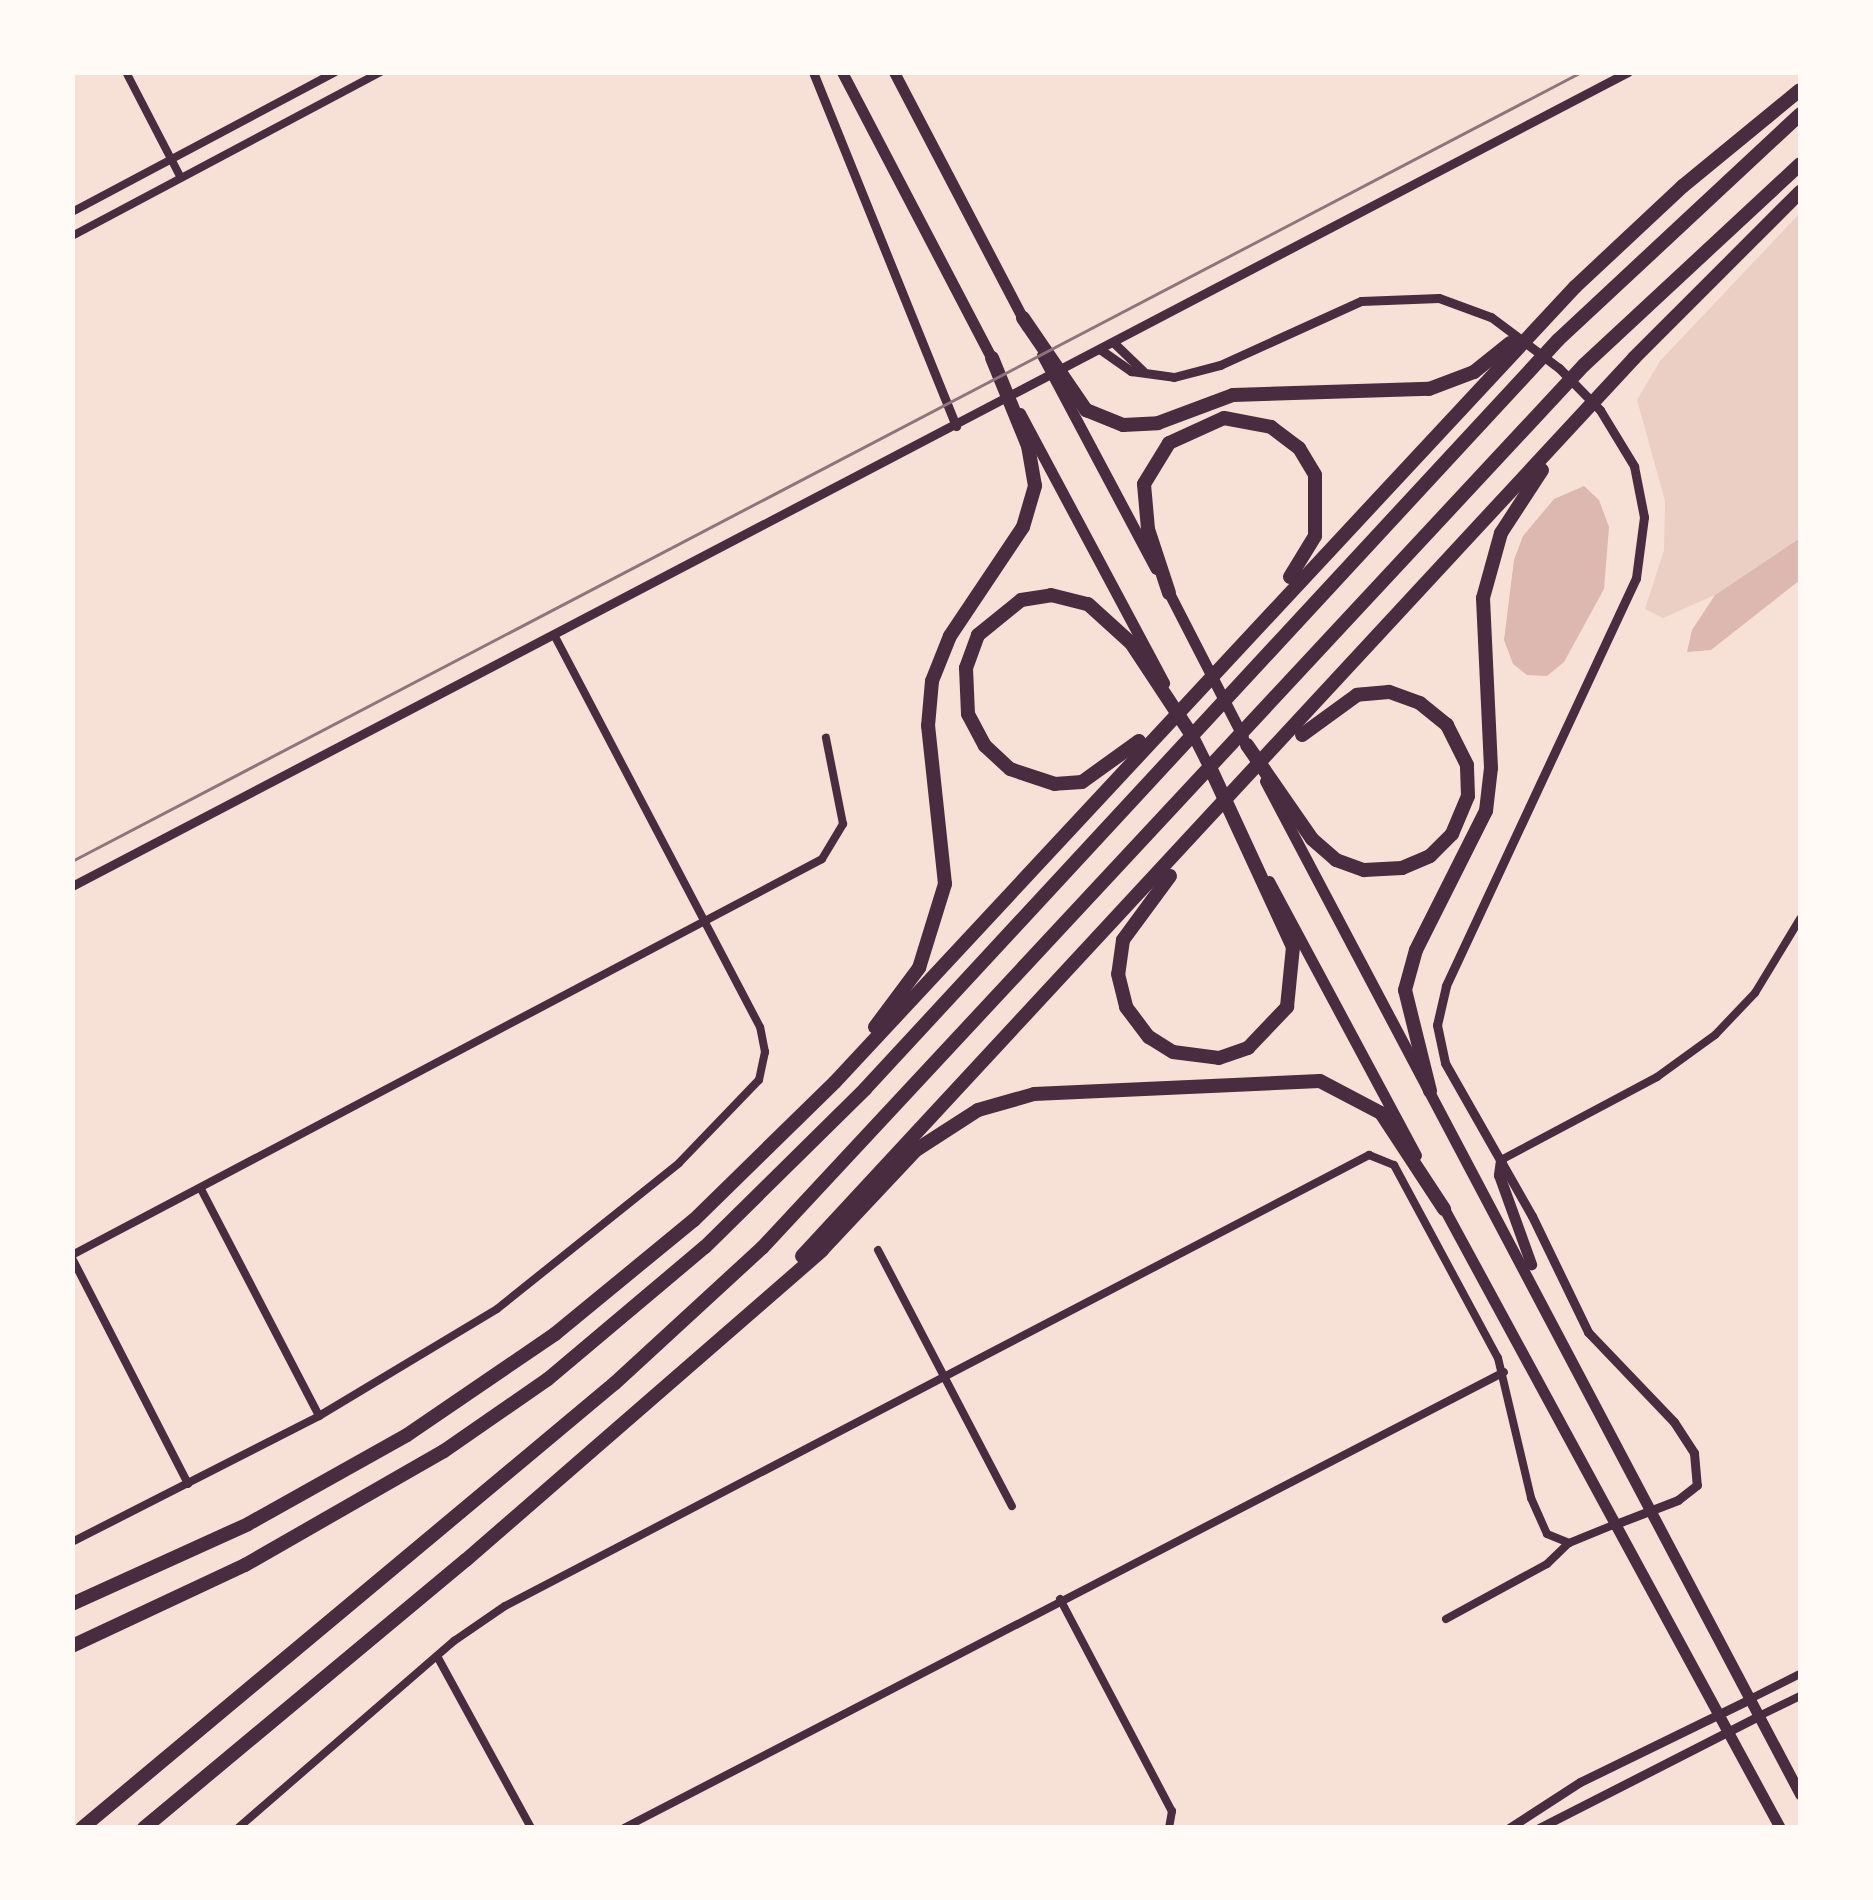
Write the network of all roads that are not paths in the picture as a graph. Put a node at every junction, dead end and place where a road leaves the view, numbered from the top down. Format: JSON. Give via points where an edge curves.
{"nodes":[{"id":1,"x":126,"y":72,"type":"edge"},
{"id":2,"x":335,"y":72,"type":"edge"},
{"id":3,"x":381,"y":72,"type":"edge"},
{"id":4,"x":812,"y":72,"type":"edge"},
{"id":5,"x":842,"y":72,"type":"edge"},
{"id":6,"x":894,"y":72,"type":"edge"},
{"id":7,"x":1628,"y":72,"type":"edge"},
{"id":8,"x":1800,"y":90,"type":"edge"},
{"id":9,"x":259,"y":113,"type":"junction"},
{"id":10,"x":1800,"y":114,"type":"edge"},
{"id":11,"x":269,"y":133,"type":"junction"},
{"id":12,"x":171,"y":160,"type":"junction"},
{"id":13,"x":1800,"y":164,"type":"edge"},
{"id":14,"x":181,"y":178,"type":"junction"},
{"id":15,"x":1800,"y":192,"type":"edge"},
{"id":16,"x":72,"y":212,"type":"edge"},
{"id":17,"x":72,"y":236,"type":"edge"},
{"id":18,"x":1575,"y":287,"type":"junction"},
{"id":19,"x":1023,"y":318,"type":"joint"},
{"id":20,"x":1114,"y":343,"type":"junction"},
{"id":21,"x":1101,"y":350,"type":"junction"},
{"id":22,"x":992,"y":358,"type":"joint"},
{"id":23,"x":1143,"y":371,"type":"junction"},
{"id":24,"x":1084,"y":416,"type":"junction"},
{"id":25,"x":1577,"y":419,"type":"junction"},
{"id":26,"x":956,"y":426,"type":"junction"},
{"id":27,"x":1032,"y":445,"type":"junction"},
{"id":28,"x":1169,"y":593,"type":"junction"},
{"id":29,"x":1252,"y":630,"type":"junction"},
{"id":30,"x":556,"y":636,"type":"junction"},
{"id":31,"x":1149,"y":664,"type":"junction"},
{"id":32,"x":1199,"y":688,"type":"junction"},
{"id":33,"x":1191,"y":734,"type":"joint"},
{"id":34,"x":826,"y":738,"type":"dead end"},
{"id":35,"x":1247,"y":745,"type":"joint"},
{"id":36,"x":1212,"y":772,"type":"joint"},
{"id":37,"x":1244,"y":784,"type":"junction"},
{"id":38,"x":1285,"y":806,"type":"junction"},
{"id":39,"x":1203,"y":829,"type":"junction"},
{"id":40,"x":1247,"y":848,"type":"junction"},
{"id":41,"x":72,"y":886,"type":"edge"},
{"id":42,"x":1800,"y":919,"type":"edge"},
{"id":43,"x":707,"y":922,"type":"junction"},
{"id":44,"x":835,"y":1082,"type":"junction"},
{"id":45,"x":1430,"y":1091,"type":"junction"},
{"id":46,"x":1501,"y":1160,"type":"junction"},
{"id":47,"x":201,"y":1189,"type":"junction"},
{"id":48,"x":1444,"y":1209,"type":"junction"},
{"id":49,"x":878,"y":1250,"type":"dead end"},
{"id":50,"x":72,"y":1256,"type":"edge"},
{"id":51,"x":1537,"y":1287,"type":"junction"},
{"id":52,"x":752,"y":1307,"type":"junction"},
{"id":53,"x":1504,"y":1372,"type":"junction"},
{"id":54,"x":943,"y":1378,"type":"junction"},
{"id":55,"x":319,"y":1416,"type":"junction"},
{"id":56,"x":188,"y":1484,"type":"junction"},
{"id":57,"x":1012,"y":1506,"type":"dead end"},
{"id":58,"x":1652,"y":1510,"type":"junction"},
{"id":59,"x":1614,"y":1525,"type":"junction"},
{"id":60,"x":72,"y":1542,"type":"edge"},
{"id":61,"x":1570,"y":1544,"type":"junction"},
{"id":62,"x":1060,"y":1599,"type":"junction"},
{"id":63,"x":72,"y":1604,"type":"edge"},
{"id":64,"x":1446,"y":1619,"type":"dead end"},
{"id":65,"x":72,"y":1646,"type":"edge"},
{"id":66,"x":437,"y":1656,"type":"junction"},
{"id":67,"x":1800,"y":1674,"type":"edge"},
{"id":68,"x":1800,"y":1696,"type":"edge"},
{"id":69,"x":1750,"y":1699,"type":"junction"},
{"id":70,"x":1718,"y":1712,"type":"junction"},
{"id":71,"x":1759,"y":1716,"type":"junction"},
{"id":72,"x":1727,"y":1730,"type":"junction"},
{"id":73,"x":1800,"y":1794,"type":"edge"},
{"id":74,"x":82,"y":1828,"type":"edge"},
{"id":75,"x":144,"y":1828,"type":"edge"},
{"id":76,"x":238,"y":1828,"type":"edge"},
{"id":77,"x":531,"y":1828,"type":"edge"},
{"id":78,"x":624,"y":1828,"type":"edge"},
{"id":79,"x":1168,"y":1828,"type":"edge"},
{"id":80,"x":1509,"y":1828,"type":"edge"},
{"id":81,"x":1540,"y":1828,"type":"edge"},
{"id":82,"x":1780,"y":1828,"type":"edge"}],
"edges":[{"from":1,"to":12,"type":"street"},
{"from":2,"to":9,"type":"street"},
{"from":3,"to":11,"type":"street"},
{"from":4,"to":26,"type":"street"},
{"from":5,"to":22,"type":"main road"},
{"from":6,"to":19,"type":"main road"},
{"from":7,"to":20,"type":"street"},
{"from":8,"to":18,"type":"highway"},
{"from":9,"to":11,"type":"street"},
{"from":9,"to":12,"type":"street"},
{"from":10,"to":65,"type":"highway","via":[[1558,340],[864,1089],[705,1247],[548,1379],[444,1451],[275,1549]]},
{"from":11,"to":14,"type":"street"},
{"from":12,"to":14,"type":"street"},
{"from":12,"to":16,"type":"street"},
{"from":13,"to":74,"type":"highway","via":[[1584,366],[762,1248],[615,1382]]},
{"from":14,"to":17,"type":"street"},
{"from":15,"to":25,"type":"highway"},
{"from":18,"to":24,"type":"highway","via":[[1474,372],[1429,389],[1233,395],[1137,425]]},
{"from":18,"to":29,"type":"highway"},
{"from":19,"to":24,"type":"highway"},
{"from":20,"to":21,"type":"street"},
{"from":20,"to":23,"type":"street"},
{"from":21,"to":23,"type":"street"},
{"from":21,"to":26,"type":"street"},
{"from":22,"to":27,"type":"highway"},
{"from":23,"to":46,"type":"street","via":[[1174,377],[1208,369],[1379,297],[1439,298],[1491,317],[1559,368],[1617,434],[1634,466],[1644,517],[1636,578],[1440,1008],[1442,1055]]},
{"from":24,"to":28,"type":"main road"},
{"from":25,"to":37,"type":"highway"},
{"from":25,"to":45,"type":"highway","via":[[1513,509],[1487,574],[1482,625],[1492,768],[1486,811],[1416,950],[1405,990]]},
{"from":26,"to":30,"type":"street"},
{"from":27,"to":31,"type":"main road"},
{"from":27,"to":44,"type":"highway","via":[[1036,486],[1029,514],[950,636],[932,681],[928,726],[944,861],[939,915],[906,989]]},
{"from":28,"to":29,"type":"highway","via":[[1142,497],[1158,455],[1181,433],[1208,421],[1240,418],[1271,428],[1308,461],[1319,490],[1319,518],[1309,552]]},
{"from":28,"to":35,"type":"main road"},
{"from":29,"to":32,"type":"highway"},
{"from":30,"to":41,"type":"street"},
{"from":30,"to":43,"type":"street"},
{"from":31,"to":32,"type":"highway","via":[[1102,612],[1070,597],[1036,596],[1006,607],[978,635],[966,668],[965,698],[994,756],[1024,777],[1067,784],[1116,763]]},
{"from":31,"to":33,"type":"highway"},
{"from":32,"to":44,"type":"highway"},
{"from":33,"to":36,"type":"main road"},
{"from":34,"to":43,"type":"street","via":[[843,812],[833,849]]},
{"from":35,"to":38,"type":"highway"},
{"from":36,"to":40,"type":"highway"},
{"from":37,"to":38,"type":"highway","via":[[1330,708],[1373,692],[1404,696],[1433,712],[1456,738],[1467,764],[1468,796],[1452,834],[1430,856],[1402,868],[1364,870],[1336,860]]},
{"from":37,"to":39,"type":"highway"},
{"from":38,"to":45,"type":"main road"},
{"from":39,"to":40,"type":"highway","via":[[1134,921],[1118,958],[1126,1007],[1148,1037],[1172,1052],[1219,1058],[1248,1048],[1287,1006],[1293,947]]},
{"from":39,"to":52,"type":"highway"},
{"from":40,"to":48,"type":"main road"},
{"from":42,"to":46,"type":"street","via":[[1755,993],[1714,1036],[1657,1077]]},
{"from":43,"to":47,"type":"street"},
{"from":43,"to":55,"type":"street","via":[[760,1027],[765,1052],[754,1090],[520,1292]]},
{"from":44,"to":63,"type":"highway","via":[[644,1263],[481,1386],[248,1524]]},
{"from":45,"to":51,"type":"main road"},
{"from":46,"to":51,"type":"main road","via":[[1499,1176]]},
{"from":46,"to":58,"type":"street","via":[[1588,1332],[1674,1422],[1694,1453],[1698,1485]]},
{"from":47,"to":50,"type":"street"},
{"from":47,"to":55,"type":"street"},
{"from":48,"to":52,"type":"highway","via":[[1381,1113],[1320,1081],[1034,1094],[992,1104],[936,1134],[822,1250]]},
{"from":48,"to":59,"type":"main road"},
{"from":49,"to":54,"type":"street"},
{"from":50,"to":56,"type":"street"},
{"from":51,"to":58,"type":"main road"},
{"from":52,"to":75,"type":"highway","via":[[466,1560]]},
{"from":53,"to":54,"type":"street","via":[[1394,1165],[1369,1154]]},
{"from":53,"to":61,"type":"street","via":[[1539,1520],[1560,1545]]},
{"from":53,"to":62,"type":"street"},
{"from":54,"to":57,"type":"street"},
{"from":54,"to":66,"type":"street","via":[[505,1606]]},
{"from":55,"to":56,"type":"street"},
{"from":56,"to":60,"type":"street"},
{"from":58,"to":59,"type":"street"},
{"from":58,"to":69,"type":"main road"},
{"from":59,"to":61,"type":"street"},
{"from":59,"to":70,"type":"main road"},
{"from":61,"to":64,"type":"street","via":[[1547,1564]]},
{"from":62,"to":78,"type":"street"},
{"from":62,"to":79,"type":"street","via":[[1172,1812]]},
{"from":66,"to":76,"type":"street"},
{"from":66,"to":77,"type":"street"},
{"from":67,"to":69,"type":"street"},
{"from":68,"to":71,"type":"street"},
{"from":69,"to":70,"type":"street"},
{"from":69,"to":71,"type":"main road"},
{"from":70,"to":72,"type":"main road"},
{"from":70,"to":80,"type":"street","via":[[1580,1782]]},
{"from":71,"to":72,"type":"street"},
{"from":71,"to":73,"type":"main road"},
{"from":72,"to":81,"type":"street"},
{"from":72,"to":82,"type":"main road"}]}
